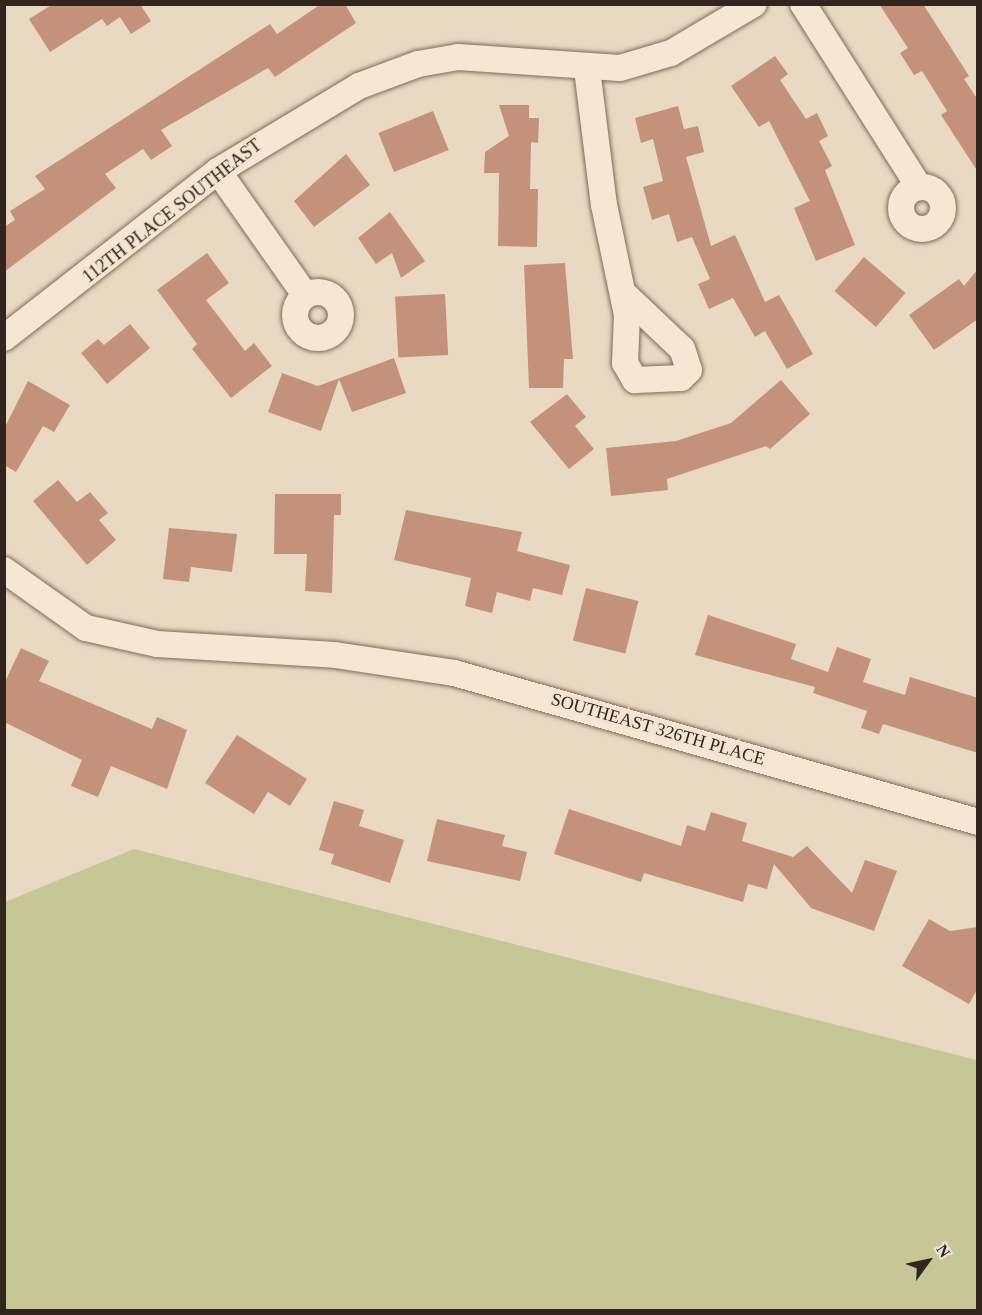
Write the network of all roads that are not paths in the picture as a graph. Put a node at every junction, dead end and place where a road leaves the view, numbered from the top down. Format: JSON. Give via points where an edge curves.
{"nodes":[{"id":1,"x":754,"y":4,"type":"edge"},
{"id":2,"x":803,"y":4,"type":"edge"},
{"id":3,"x":586,"y":69,"type":"junction"},
{"id":4,"x":218,"y":171,"type":"junction"},
{"id":5,"x":919,"y":188,"type":"dead end"},
{"id":6,"x":623,"y":293,"type":"dead end"},
{"id":7,"x":305,"y":295,"type":"dead end"},
{"id":8,"x":4,"y":338,"type":"edge"},
{"id":9,"x":4,"y":570,"type":"edge"},
{"id":10,"x":978,"y":822,"type":"edge"}],
"edges":[{"from":1,"to":3,"type":"street","name":"112TH PLACE SOUTHEAST","via":[[663,56],[620,68]]},
{"from":2,"to":5,"type":"street"},
{"from":3,"to":4,"type":"street","name":"112TH PLACE SOUTHEAST","via":[[485,56],[418,64],[338,96]]},
{"from":3,"to":6,"type":"street","via":[[604,205]]},
{"from":4,"to":7,"type":"street"},
{"from":4,"to":8,"type":"street","name":"112TH PLACE SOUTHEAST"},
{"from":9,"to":10,"type":"street","name":"SOUTHEAST 326TH PLACE","via":[[86,628],[157,644],[335,655],[529,692]]}]}
